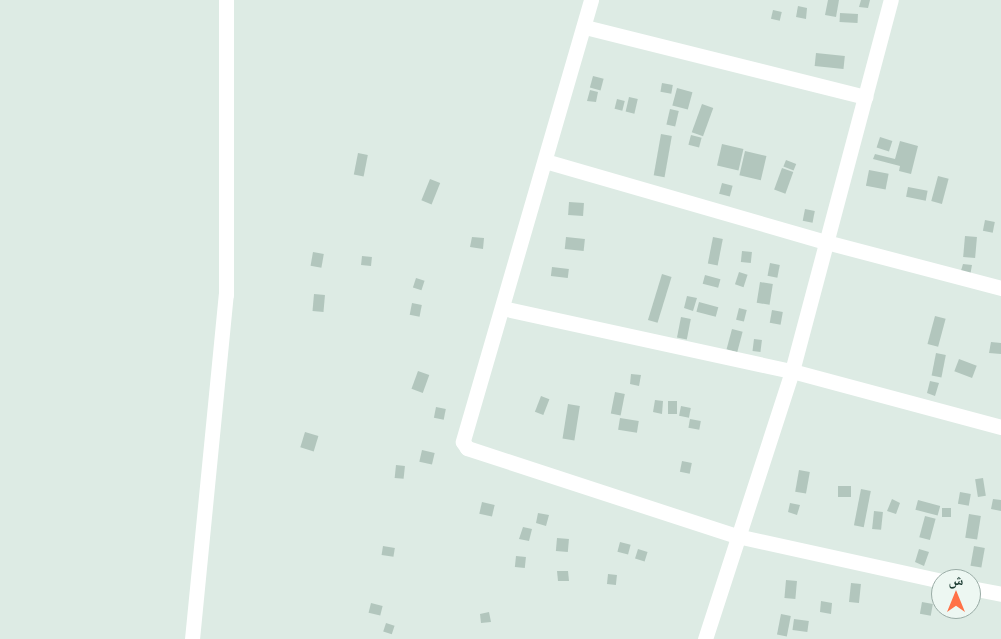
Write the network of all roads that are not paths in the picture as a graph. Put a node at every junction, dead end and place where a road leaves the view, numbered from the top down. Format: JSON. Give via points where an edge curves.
{"nodes":[{"id":1,"x":226,"y":0,"type":"edge"},
{"id":2,"x":591,"y":0,"type":"edge"},
{"id":3,"x":891,"y":0,"type":"edge"},
{"id":4,"x":585,"y":27,"type":"junction"},
{"id":5,"x":865,"y":97,"type":"junction"},
{"id":6,"x":546,"y":161,"type":"junction"},
{"id":7,"x":826,"y":242,"type":"junction"},
{"id":8,"x":1001,"y":288,"type":"edge"},
{"id":9,"x":502,"y":308,"type":"junction"},
{"id":10,"x":792,"y":371,"type":"junction"},
{"id":11,"x":1001,"y":427,"type":"edge"},
{"id":12,"x":737,"y":536,"type":"junction"},
{"id":13,"x":931,"y":579,"type":"edge"},
{"id":14,"x":981,"y":590,"type":"edge"},
{"id":15,"x":1001,"y":594,"type":"edge"},
{"id":16,"x":192,"y":639,"type":"edge"},
{"id":17,"x":705,"y":639,"type":"edge"}],
"edges":[{"from":1,"to":16,"type":"street","via":[[226,295]]},
{"from":2,"to":4,"type":"street"},
{"from":3,"to":5,"type":"street"},
{"from":4,"to":5,"type":"street"},
{"from":4,"to":6,"type":"street"},
{"from":5,"to":7,"type":"street"},
{"from":6,"to":7,"type":"street"},
{"from":6,"to":9,"type":"street"},
{"from":7,"to":8,"type":"street"},
{"from":7,"to":10,"type":"street"},
{"from":9,"to":10,"type":"street"},
{"from":9,"to":12,"type":"street","via":[[464,434],[467,448]]},
{"from":10,"to":11,"type":"street"},
{"from":10,"to":12,"type":"street"},
{"from":12,"to":13,"type":"street"},
{"from":12,"to":17,"type":"street"},
{"from":14,"to":15,"type":"street"}]}
